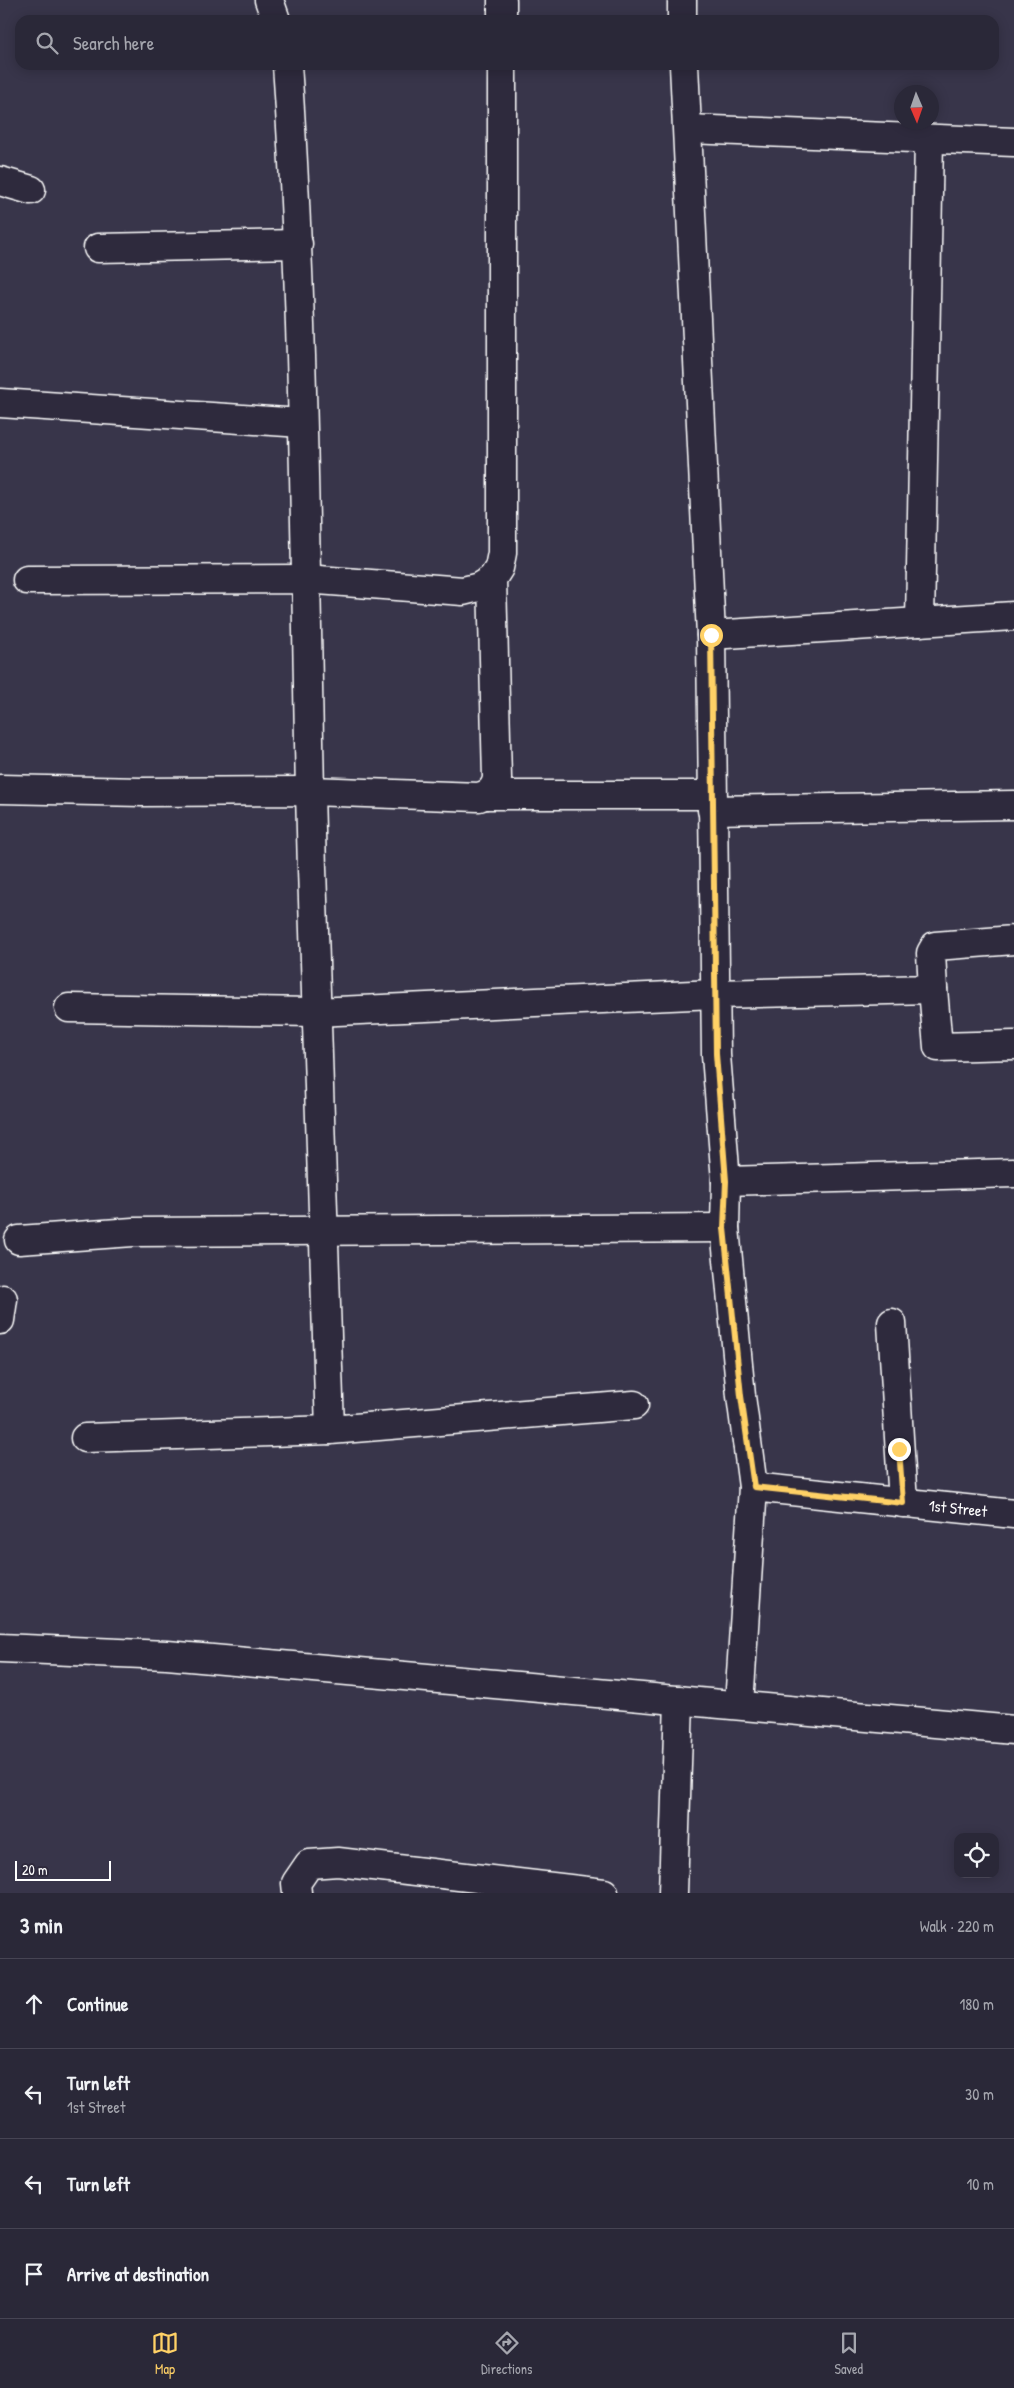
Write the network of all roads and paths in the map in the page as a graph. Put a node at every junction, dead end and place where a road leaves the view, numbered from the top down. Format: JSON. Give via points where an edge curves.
{"nodes":[{"id":1,"x":269,"y":0,"type":"edge"},
{"id":2,"x":502,"y":0,"type":"edge"},
{"id":3,"x":682,"y":0,"type":"edge"},
{"id":4,"x":274,"y":15,"type":"edge"},
{"id":5,"x":502,"y":15,"type":"edge"},
{"id":6,"x":682,"y":15,"type":"edge"},
{"id":7,"x":287,"y":70,"type":"edge"},
{"id":8,"x":502,"y":70,"type":"edge"},
{"id":9,"x":684,"y":70,"type":"edge"},
{"id":10,"x":688,"y":130,"type":"junction"},
{"id":11,"x":929,"y":139,"type":"junction"},
{"id":12,"x":1014,"y":142,"type":"edge"},
{"id":13,"x":0,"y":181,"type":"edge"},
{"id":14,"x":31,"y":190,"type":"dead end"},
{"id":15,"x":298,"y":244,"type":"junction"},
{"id":16,"x":98,"y":248,"type":"dead end"},
{"id":17,"x":0,"y":403,"type":"edge"},
{"id":18,"x":302,"y":423,"type":"junction"},
{"id":19,"x":305,"y":579,"type":"junction"},
{"id":20,"x":492,"y":579,"type":"junction"},
{"id":21,"x":27,"y":580,"type":"dead end"},
{"id":22,"x":1014,"y":616,"type":"edge"},
{"id":23,"x":920,"y":622,"type":"junction"},
{"id":24,"x":711,"y":635,"type":"junction"},
{"id":25,"x":0,"y":789,"type":"edge"},
{"id":26,"x":310,"y":791,"type":"junction"},
{"id":27,"x":487,"y":795,"type":"junction"},
{"id":28,"x":712,"y":802,"type":"junction"},
{"id":29,"x":1014,"y":805,"type":"edge"},
{"id":30,"x":1014,"y":940,"type":"edge"},
{"id":31,"x":933,"y":989,"type":"junction"},
{"id":32,"x":715,"y":994,"type":"junction"},
{"id":33,"x":69,"y":1008,"type":"dead end"},
{"id":34,"x":315,"y":1012,"type":"junction"},
{"id":35,"x":1014,"y":1045,"type":"edge"},
{"id":36,"x":1014,"y":1173,"type":"edge"},
{"id":37,"x":726,"y":1181,"type":"junction"},
{"id":38,"x":724,"y":1228,"type":"junction"},
{"id":39,"x":325,"y":1229,"type":"junction"},
{"id":40,"x":19,"y":1240,"type":"dead end"},
{"id":41,"x":892,"y":1323,"type":"dead end"},
{"id":42,"x":634,"y":1405,"type":"dead end"},
{"id":43,"x":330,"y":1430,"type":"junction"},
{"id":44,"x":85,"y":1438,"type":"dead end"},
{"id":45,"x":754,"y":1487,"type":"junction"},
{"id":46,"x":903,"y":1503,"type":"junction"},
{"id":47,"x":1014,"y":1514,"type":"edge"},
{"id":48,"x":0,"y":1648,"type":"edge"},
{"id":49,"x":679,"y":1700,"type":"junction"},
{"id":50,"x":739,"y":1705,"type":"junction"},
{"id":51,"x":1014,"y":1730,"type":"edge"},
{"id":52,"x":297,"y":1893,"type":"edge"},
{"id":53,"x":604,"y":1893,"type":"edge"},
{"id":54,"x":673,"y":1893,"type":"edge"}],
"edges":[{"from":1,"to":4,"type":"street"},
{"from":2,"to":5,"type":"street"},
{"from":3,"to":6,"type":"street"},
{"from":7,"to":15,"type":"street"},
{"from":8,"to":20,"type":"street","via":[[502,553],[499,568]]},
{"from":9,"to":10,"type":"street"},
{"from":10,"to":11,"type":"street"},
{"from":10,"to":24,"type":"street"},
{"from":11,"to":12,"type":"street"},
{"from":11,"to":23,"type":"street"},
{"from":13,"to":14,"type":"street"},
{"from":15,"to":16,"type":"street"},
{"from":15,"to":18,"type":"street"},
{"from":17,"to":18,"type":"street"},
{"from":18,"to":19,"type":"street"},
{"from":19,"to":20,"type":"street","via":[[463,591]]},
{"from":19,"to":21,"type":"street"},
{"from":19,"to":26,"type":"street"},
{"from":20,"to":27,"type":"street","via":[[497,779]]},
{"from":22,"to":23,"type":"street"},
{"from":23,"to":24,"type":"street"},
{"from":24,"to":28,"type":"street"},
{"from":25,"to":26,"type":"street"},
{"from":26,"to":27,"type":"street"},
{"from":26,"to":34,"type":"street"},
{"from":27,"to":28,"type":"street"},
{"from":28,"to":29,"type":"street"},
{"from":28,"to":32,"type":"street"},
{"from":30,"to":31,"type":"street","via":[[936,946],[931,952]]},
{"from":31,"to":32,"type":"street"},
{"from":31,"to":35,"type":"street","via":[[938,1047]]},
{"from":32,"to":34,"type":"street"},
{"from":32,"to":37,"type":"street","via":[[716,1054]]},
{"from":33,"to":34,"type":"street"},
{"from":34,"to":39,"type":"street"},
{"from":36,"to":37,"type":"street"},
{"from":37,"to":38,"type":"street"},
{"from":38,"to":39,"type":"street"},
{"from":38,"to":45,"type":"street"},
{"from":39,"to":40,"type":"street","via":[[133,1232]]},
{"from":39,"to":43,"type":"street"},
{"from":41,"to":46,"type":"street"},
{"from":42,"to":43,"type":"street"},
{"from":43,"to":44,"type":"street"},
{"from":45,"to":46,"type":"street","name":"1st Street"},
{"from":45,"to":50,"type":"street"},
{"from":46,"to":47,"type":"street","name":"1st Street"},
{"from":48,"to":49,"type":"street","via":[[167,1656]]},
{"from":49,"to":50,"type":"street"},
{"from":49,"to":54,"type":"street"},
{"from":50,"to":51,"type":"street"},
{"from":52,"to":53,"type":"street","via":[[296,1883],[309,1864],[338,1862]]}]}
